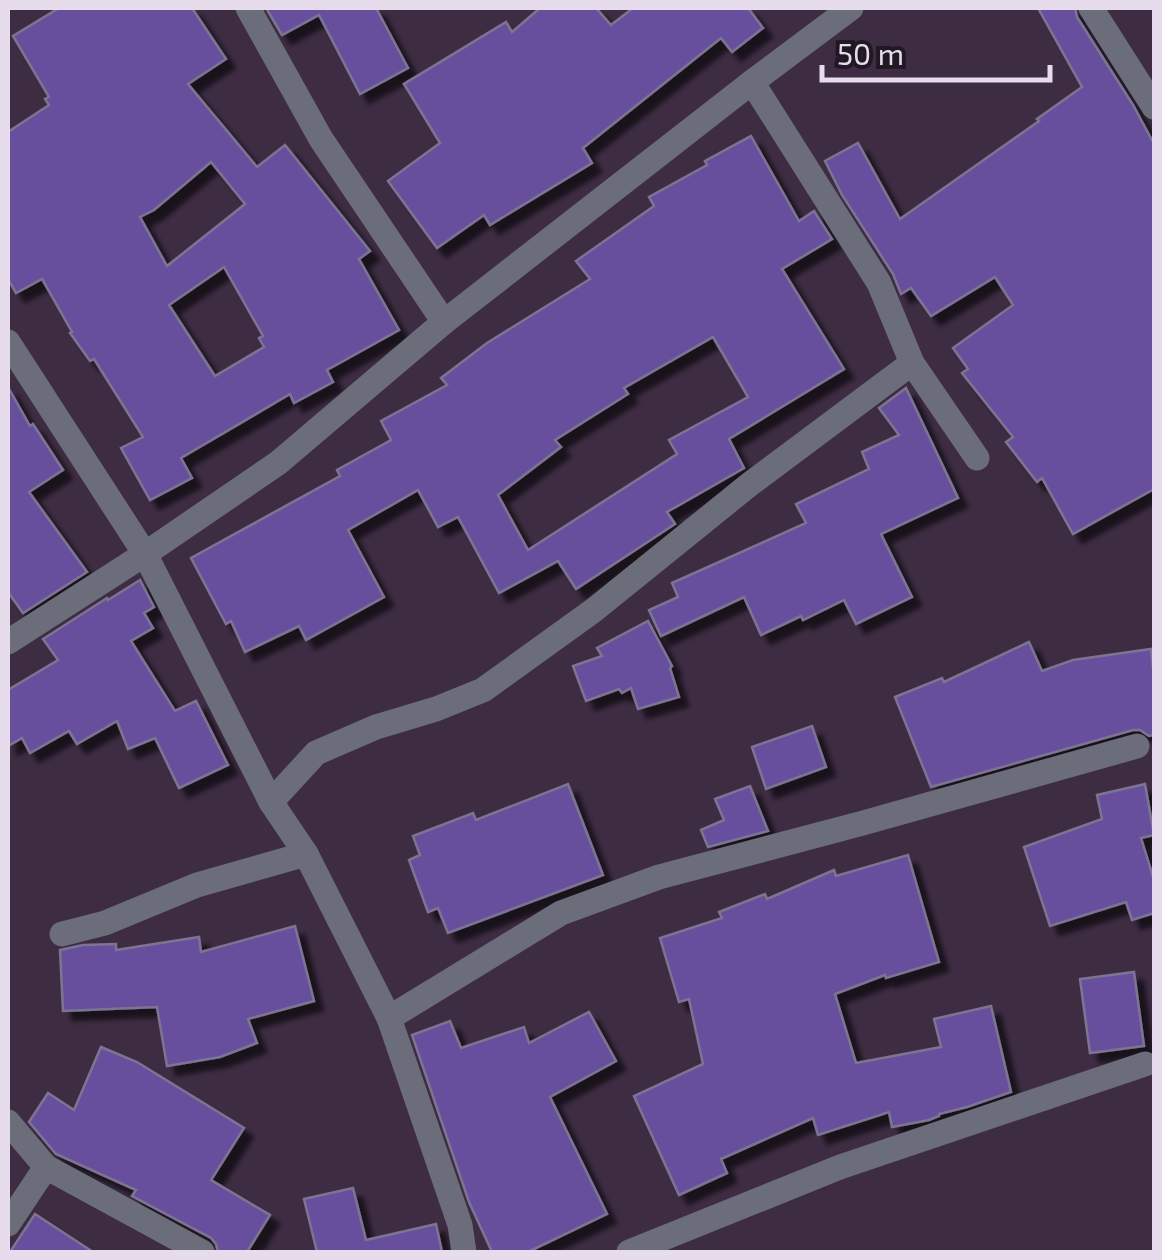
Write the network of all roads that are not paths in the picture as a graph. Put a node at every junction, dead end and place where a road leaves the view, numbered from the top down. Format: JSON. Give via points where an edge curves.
{"nodes":[{"id":1,"x":248,"y":8,"type":"edge"},
{"id":2,"x":851,"y":8,"type":"edge"},
{"id":3,"x":1090,"y":8,"type":"edge"},
{"id":4,"x":752,"y":82,"type":"junction"},
{"id":5,"x":1154,"y":107,"type":"edge"},
{"id":6,"x":444,"y":322,"type":"junction"},
{"id":7,"x":8,"y":342,"type":"edge"},
{"id":8,"x":912,"y":363,"type":"junction"},
{"id":9,"x":977,"y":458,"type":"dead end"},
{"id":10,"x":146,"y":554,"type":"junction"},
{"id":11,"x":8,"y":642,"type":"edge"},
{"id":12,"x":1137,"y":746,"type":"dead end"},
{"id":13,"x":271,"y":802,"type":"junction"},
{"id":14,"x":306,"y":854,"type":"junction"},
{"id":15,"x":62,"y":934,"type":"dead end"},
{"id":16,"x":389,"y":1018,"type":"junction"},
{"id":17,"x":1146,"y":1064,"type":"dead end"},
{"id":18,"x":8,"y":1122,"type":"edge"},
{"id":19,"x":46,"y":1167,"type":"junction"},
{"id":20,"x":8,"y":1224,"type":"edge"},
{"id":21,"x":202,"y":1252,"type":"edge"},
{"id":22,"x":464,"y":1252,"type":"edge"},
{"id":23,"x":629,"y":1252,"type":"edge"}],
"edges":[{"from":1,"to":6,"type":"street","via":[[321,139]]},
{"from":2,"to":4,"type":"street"},
{"from":3,"to":5,"type":"street"},
{"from":4,"to":6,"type":"street"},
{"from":4,"to":8,"type":"street","via":[[879,282]]},
{"from":6,"to":10,"type":"street","via":[[278,463]]},
{"from":7,"to":10,"type":"street"},
{"from":8,"to":9,"type":"street"},
{"from":8,"to":13,"type":"street","via":[[484,690],[316,753]]},
{"from":10,"to":11,"type":"street"},
{"from":10,"to":13,"type":"street"},
{"from":12,"to":16,"type":"street","via":[[660,877],[562,913]]},
{"from":13,"to":14,"type":"street"},
{"from":14,"to":15,"type":"street"},
{"from":14,"to":16,"type":"street"},
{"from":16,"to":22,"type":"street"},
{"from":17,"to":23,"type":"street","via":[[840,1167]]},
{"from":18,"to":19,"type":"street"},
{"from":19,"to":20,"type":"street"},
{"from":19,"to":21,"type":"street"}]}
